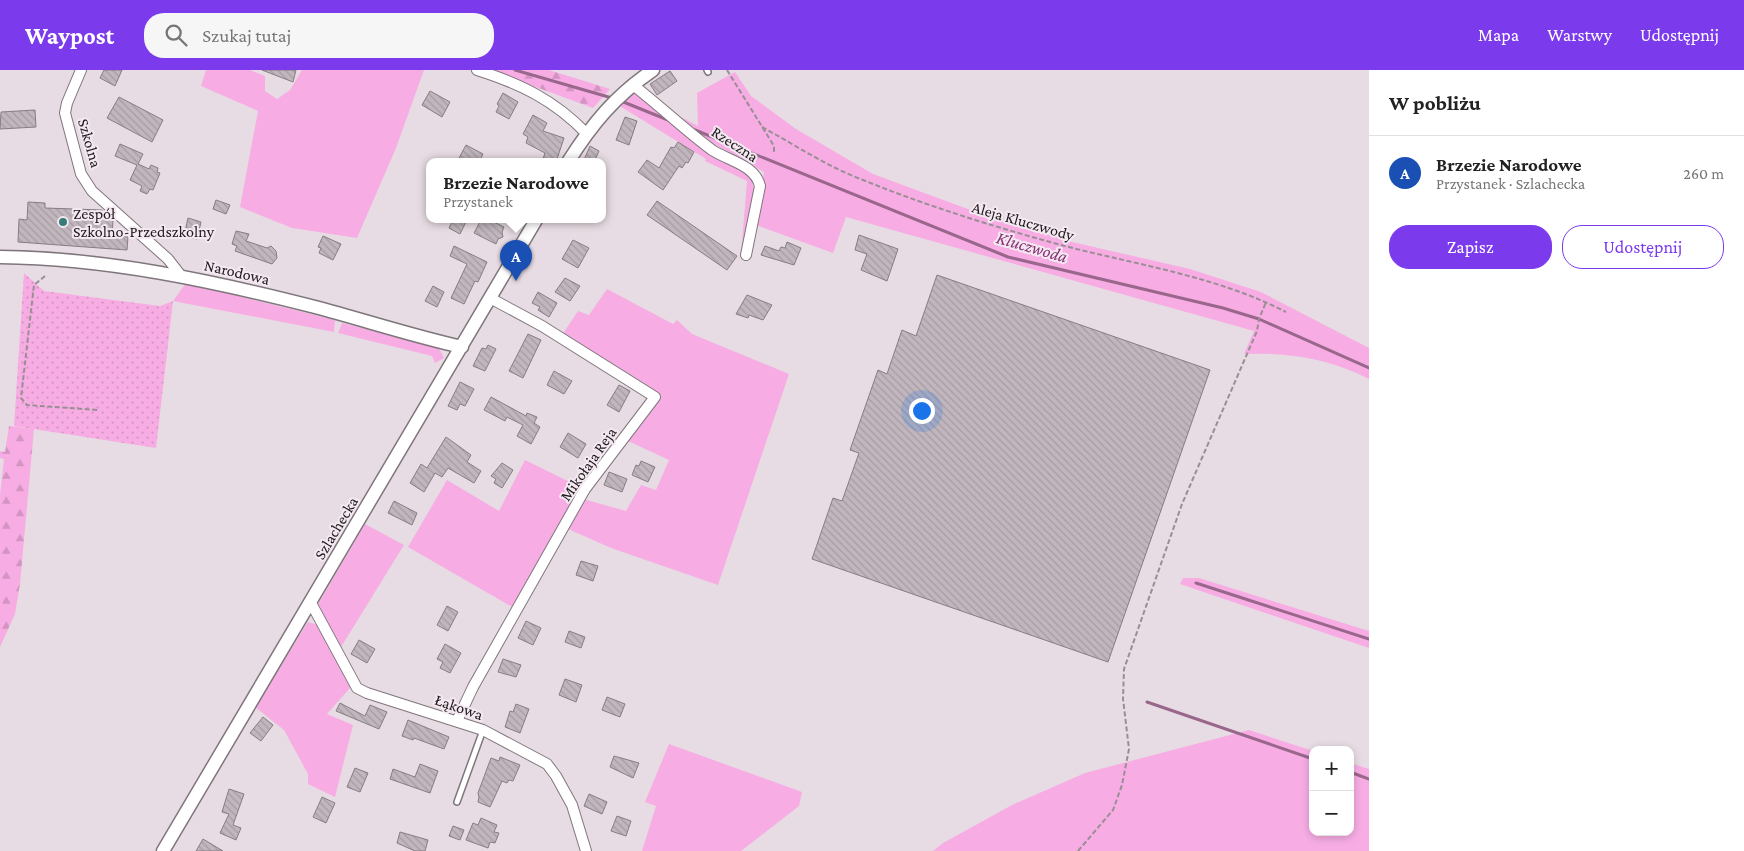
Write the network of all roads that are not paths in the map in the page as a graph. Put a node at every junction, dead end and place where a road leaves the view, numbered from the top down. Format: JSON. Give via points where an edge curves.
{"nodes":[{"id":1,"x":81,"y":70,"type":"edge"},
{"id":2,"x":477,"y":70,"type":"edge"},
{"id":3,"x":653,"y":70,"type":"edge"},
{"id":4,"x":630,"y":87,"type":"junction"},
{"id":5,"x":586,"y":134,"type":"junction"},
{"id":6,"x":571,"y":158,"type":"edge"},
{"id":7,"x":534,"y":223,"type":"edge"},
{"id":8,"x":746,"y":255,"type":"dead end"},
{"id":9,"x":0,"y":257,"type":"edge"},
{"id":10,"x":182,"y":277,"type":"junction"},
{"id":11,"x":490,"y":298,"type":"junction"},
{"id":12,"x":462,"y":347,"type":"junction"},
{"id":13,"x":310,"y":603,"type":"junction"},
{"id":14,"x":457,"y":720,"type":"junction"},
{"id":15,"x":483,"y":730,"type":"junction"},
{"id":16,"x":458,"y":802,"type":"dead end"},
{"id":17,"x":163,"y":851,"type":"edge"},
{"id":18,"x":586,"y":851,"type":"edge"}],
"edges":[{"from":1,"to":10,"type":"street","name":"Szkolna","via":[[65,112],[82,174],[92,190],[168,259]]},
{"from":2,"to":5,"type":"street","via":[[540,95],[567,114]]},
{"from":3,"to":4,"type":"street"},
{"from":4,"to":5,"type":"street"},
{"from":4,"to":8,"type":"street","name":"Rzeczna","via":[[713,150],[749,169],[758,178],[760,186]]},
{"from":5,"to":6,"type":"street"},
{"from":7,"to":11,"type":"street","name":"Szlachecka"},
{"from":9,"to":10,"type":"street","name":"Narodowa","via":[[35,258]]},
{"from":10,"to":12,"type":"street","name":"Narodowa","via":[[317,308]]},
{"from":11,"to":12,"type":"street","name":"Szlachecka"},
{"from":11,"to":14,"type":"street","name":"Mikołaja Reja","via":[[542,326],[655,397],[585,489]]},
{"from":12,"to":13,"type":"street","name":"Szlachecka"},
{"from":13,"to":14,"type":"street","name":"Łąkowa","via":[[357,688]]},
{"from":13,"to":17,"type":"street","name":"Szlachecka"},
{"from":14,"to":15,"type":"street","name":"Łąkowa"},
{"from":15,"to":16,"type":"lane"},
{"from":15,"to":18,"type":"street","name":"Łąkowa","via":[[534,756],[553,771],[572,805]]}]}
